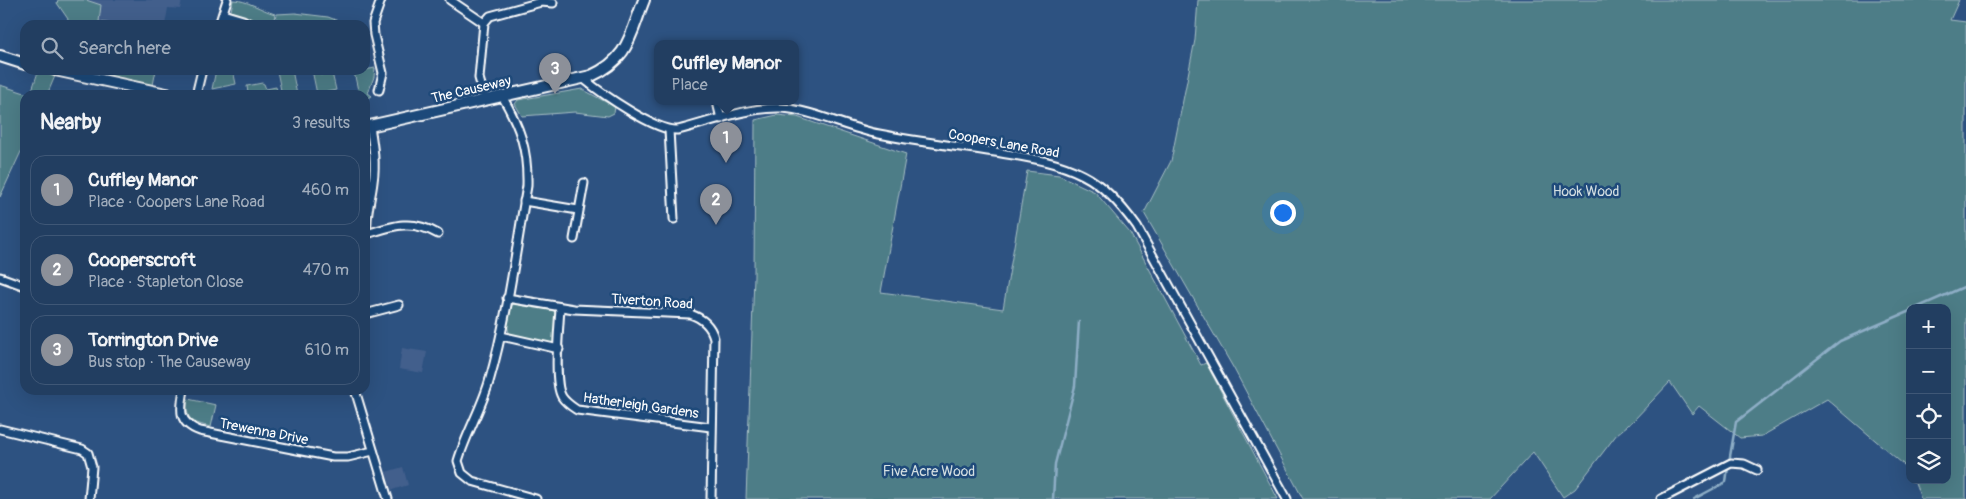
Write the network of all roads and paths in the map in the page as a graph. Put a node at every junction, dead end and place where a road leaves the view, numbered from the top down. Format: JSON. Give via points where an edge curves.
{"nodes":[{"id":1,"x":227,"y":0,"type":"edge"},
{"id":2,"x":381,"y":0,"type":"edge"},
{"id":3,"x":450,"y":0,"type":"edge"},
{"id":4,"x":644,"y":0,"type":"edge"},
{"id":5,"x":553,"y":3,"type":"dead end"},
{"id":6,"x":224,"y":14,"type":"junction"},
{"id":7,"x":221,"y":20,"type":"edge"},
{"id":8,"x":243,"y":20,"type":"edge"},
{"id":9,"x":484,"y":22,"type":"junction"},
{"id":10,"x":0,"y":56,"type":"edge"},
{"id":11,"x":20,"y":62,"type":"edge"},
{"id":12,"x":73,"y":75,"type":"edge"},
{"id":13,"x":201,"y":75,"type":"edge"},
{"id":14,"x":584,"y":78,"type":"junction"},
{"id":15,"x":125,"y":90,"type":"edge"},
{"id":16,"x":197,"y":90,"type":"edge"},
{"id":17,"x":379,"y":90,"type":"dead end"},
{"id":18,"x":502,"y":96,"type":"junction"},
{"id":19,"x":485,"y":99,"type":"junction"},
{"id":20,"x":718,"y":105,"type":"edge"},
{"id":21,"x":721,"y":119,"type":"junction"},
{"id":22,"x":370,"y":126,"type":"edge"},
{"id":23,"x":669,"y":130,"type":"junction"},
{"id":24,"x":370,"y":139,"type":"edge"},
{"id":25,"x":584,"y":183,"type":"dead end"},
{"id":26,"x":370,"y":198,"type":"edge"},
{"id":27,"x":524,"y":201,"type":"junction"},
{"id":28,"x":578,"y":210,"type":"junction"},
{"id":29,"x":674,"y":219,"type":"dead end"},
{"id":30,"x":370,"y":233,"type":"edge"},
{"id":31,"x":438,"y":234,"type":"dead end"},
{"id":32,"x":574,"y":239,"type":"dead end"},
{"id":33,"x":0,"y":277,"type":"edge"},
{"id":34,"x":20,"y":284,"type":"edge"},
{"id":35,"x":507,"y":298,"type":"junction"},
{"id":36,"x":399,"y":304,"type":"dead end"},
{"id":37,"x":560,"y":308,"type":"junction"},
{"id":38,"x":370,"y":313,"type":"edge"},
{"id":39,"x":501,"y":336,"type":"junction"},
{"id":40,"x":559,"y":349,"type":"junction"},
{"id":41,"x":183,"y":395,"type":"edge"},
{"id":42,"x":356,"y":395,"type":"edge"},
{"id":43,"x":711,"y":427,"type":"junction"},
{"id":44,"x":0,"y":429,"type":"edge"},
{"id":45,"x":373,"y":450,"type":"junction"},
{"id":46,"x":1757,"y":470,"type":"dead end"},
{"id":47,"x":89,"y":499,"type":"edge"},
{"id":48,"x":388,"y":499,"type":"edge"},
{"id":49,"x":536,"y":499,"type":"edge"},
{"id":50,"x":711,"y":499,"type":"edge"},
{"id":51,"x":1287,"y":499,"type":"edge"},
{"id":52,"x":1661,"y":499,"type":"edge"}],
"edges":[{"from":1,"to":6,"type":"street"},
{"from":2,"to":17,"type":"street","via":[[373,23],[383,73]]},
{"from":3,"to":9,"type":"street"},
{"from":4,"to":14,"type":"main road","name":"The Causeway","via":[[626,48],[599,73]]},
{"from":5,"to":9,"type":"street","via":[[541,2],[490,16]]},
{"from":6,"to":7,"type":"street"},
{"from":6,"to":8,"type":"street"},
{"from":9,"to":19,"type":"street","via":[[480,78]]},
{"from":10,"to":11,"type":"main road"},
{"from":12,"to":15,"type":"main road"},
{"from":13,"to":16,"type":"street"},
{"from":14,"to":18,"type":"main road","name":"The Causeway"},
{"from":14,"to":23,"type":"street","via":[[653,124]]},
{"from":18,"to":19,"type":"main road","name":"The Causeway"},
{"from":18,"to":27,"type":"street","via":[[517,122],[525,147],[527,176]]},
{"from":19,"to":22,"type":"main road","name":"The Causeway"},
{"from":20,"to":21,"type":"street"},
{"from":21,"to":23,"type":"street","name":"Coopers Lane Road"},
{"from":21,"to":51,"type":"street","name":"Coopers Lane Road","via":[[760,109],[800,111],[859,130],[1046,161],[1066,167],[1097,184],[1126,210],[1137,226]]},
{"from":23,"to":29,"type":"street"},
{"from":24,"to":26,"type":"street","via":[[374,181]]},
{"from":25,"to":28,"type":"street"},
{"from":27,"to":28,"type":"street"},
{"from":27,"to":35,"type":"street"},
{"from":28,"to":32,"type":"street"},
{"from":30,"to":31,"type":"street","via":[[403,224],[423,226]]},
{"from":33,"to":34,"type":"street"},
{"from":35,"to":37,"type":"street","name":"Tiverton Road"},
{"from":35,"to":39,"type":"street"},
{"from":36,"to":38,"type":"street"},
{"from":37,"to":40,"type":"street","name":"Hatherleigh Gardens"},
{"from":37,"to":43,"type":"street","name":"Tiverton Road","via":[[681,313],[699,317],[714,338]]},
{"from":39,"to":40,"type":"street"},
{"from":39,"to":49,"type":"street","via":[[488,384],[460,453],[459,468],[472,481]]},
{"from":40,"to":43,"type":"street","name":"Hatherleigh Gardens","via":[[559,390],[568,405],[577,410]]},
{"from":41,"to":45,"type":"street","name":"Trewenna Drive","via":[[183,418],[188,426],[200,431],[333,457],[348,457]]},
{"from":42,"to":45,"type":"street"},
{"from":43,"to":50,"type":"street","name":"Tiverton Road"},
{"from":44,"to":47,"type":"street","via":[[88,453],[92,468]]},
{"from":45,"to":48,"type":"street"},
{"from":46,"to":52,"type":"street","via":[[1731,463]]}]}
